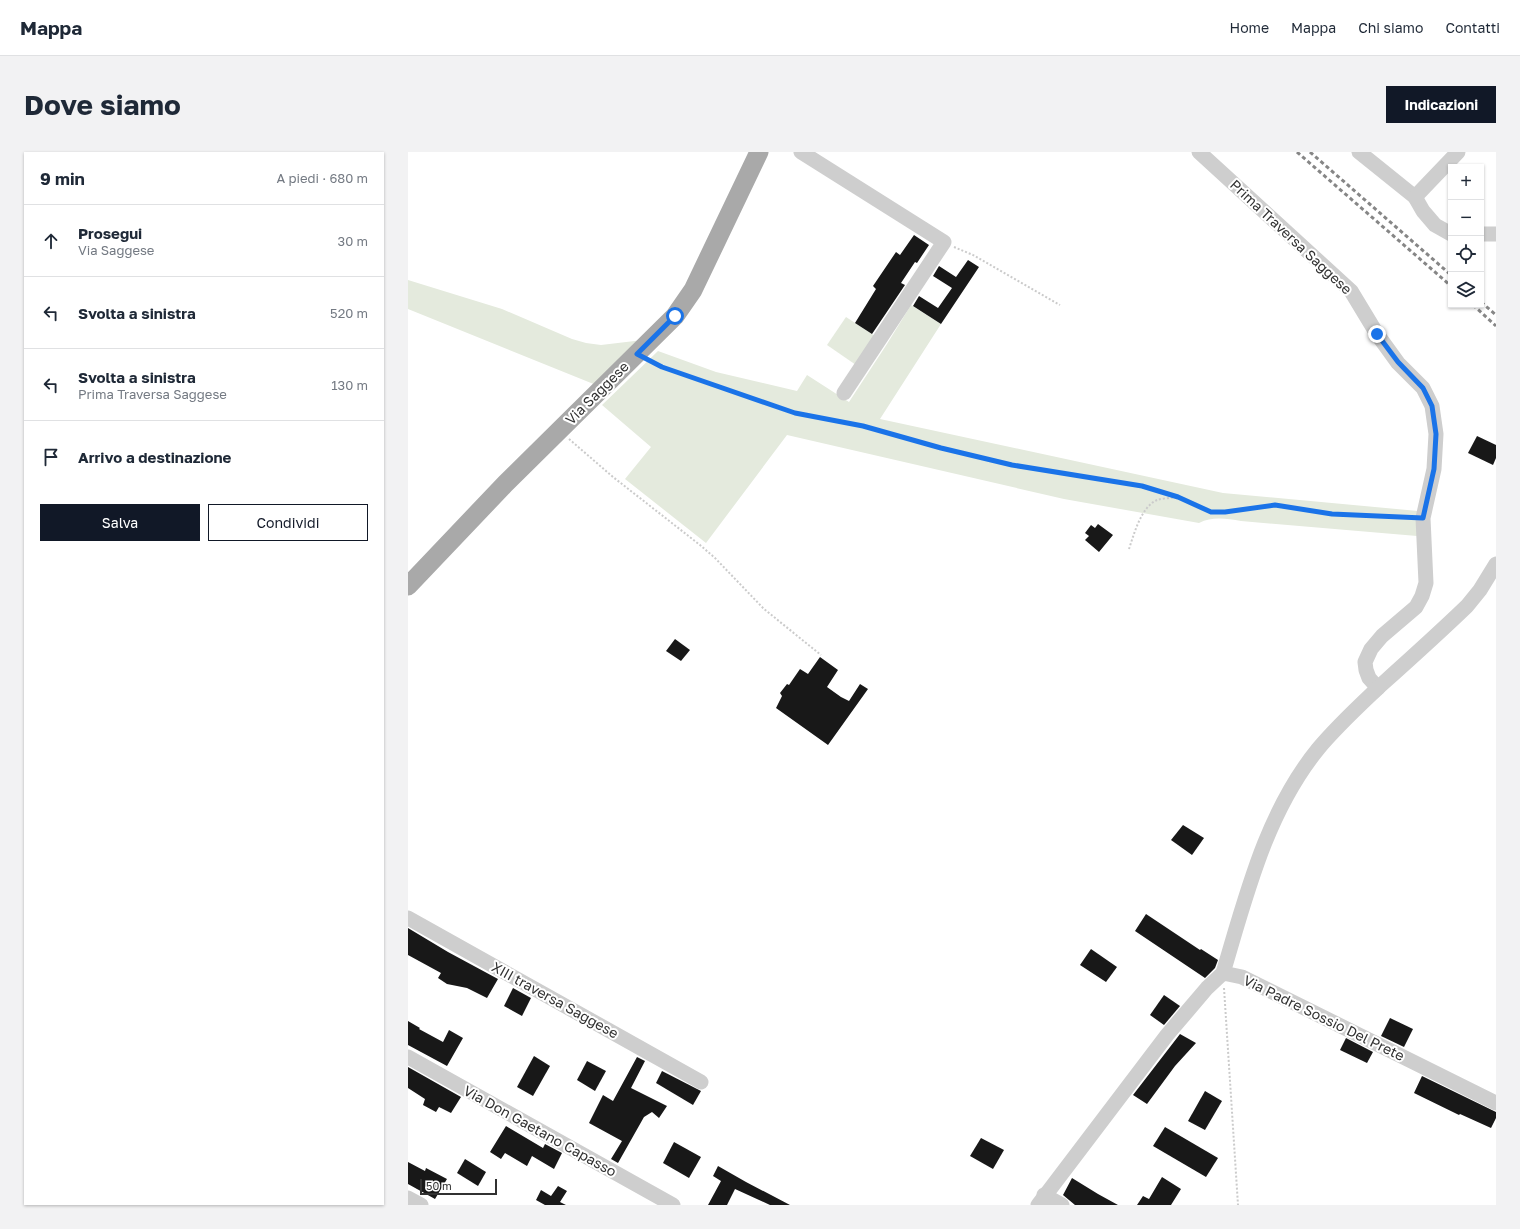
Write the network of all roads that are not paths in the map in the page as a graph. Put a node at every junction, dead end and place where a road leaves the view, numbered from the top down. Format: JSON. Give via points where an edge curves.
{"nodes":[{"id":1,"x":759,"y":152,"type":"edge"},
{"id":2,"x":801,"y":152,"type":"edge"},
{"id":3,"x":1199,"y":152,"type":"edge"},
{"id":4,"x":1360,"y":152,"type":"edge"},
{"id":5,"x":1458,"y":152,"type":"edge"},
{"id":6,"x":1415,"y":197,"type":"junction"},
{"id":7,"x":1448,"y":232,"type":"edge"},
{"id":8,"x":1484,"y":234,"type":"edge"},
{"id":9,"x":1496,"y":234,"type":"edge"},
{"id":10,"x":844,"y":393,"type":"dead end"},
{"id":11,"x":1496,"y":564,"type":"edge"},
{"id":12,"x":408,"y":586,"type":"edge"},
{"id":13,"x":1378,"y":688,"type":"junction"},
{"id":14,"x":408,"y":918,"type":"edge"},
{"id":15,"x":1223,"y":973,"type":"junction"},
{"id":16,"x":408,"y":1057,"type":"edge"},
{"id":17,"x":701,"y":1082,"type":"dead end"},
{"id":18,"x":1496,"y":1103,"type":"edge"},
{"id":19,"x":408,"y":1198,"type":"edge"},
{"id":20,"x":1041,"y":1200,"type":"edge"},
{"id":21,"x":421,"y":1205,"type":"edge"},
{"id":22,"x":673,"y":1205,"type":"edge"},
{"id":23,"x":1062,"y":1205,"type":"edge"}],
"edges":[{"from":1,"to":12,"type":"main road","name":"Via Saggese","via":[[693,290],[675,316],[505,484]]},
{"from":2,"to":10,"type":"street","via":[[944,242]]},
{"from":3,"to":13,"type":"street","name":"Prima Traversa Saggese","via":[[1351,291],[1377,334],[1398,362],[1423,388],[1432,406],[1436,434],[1434,469],[1423,518],[1426,583],[1416,607],[1371,648],[1365,662],[1366,670]]},
{"from":4,"to":6,"type":"street"},
{"from":5,"to":6,"type":"street"},
{"from":6,"to":7,"type":"street","via":[[1435,225]]},
{"from":8,"to":9,"type":"street"},
{"from":11,"to":13,"type":"street","via":[[1467,606]]},
{"from":13,"to":15,"type":"street","via":[[1318,749],[1300,774],[1274,820],[1252,878]]},
{"from":14,"to":17,"type":"street","name":"XIII traversa Saggese"},
{"from":15,"to":18,"type":"street","name":"Via Padre Sossio Del Prete","via":[[1242,977]]},
{"from":15,"to":20,"type":"street","via":[[1167,1035]]},
{"from":16,"to":22,"type":"street","name":"Via Don Gaetano Capasso"},
{"from":19,"to":21,"type":"street"},
{"from":20,"to":23,"type":"street"}]}
